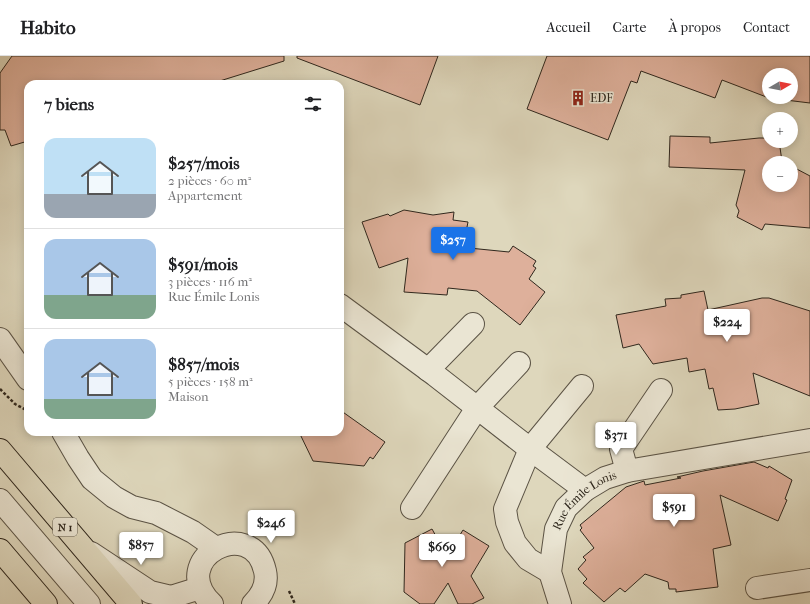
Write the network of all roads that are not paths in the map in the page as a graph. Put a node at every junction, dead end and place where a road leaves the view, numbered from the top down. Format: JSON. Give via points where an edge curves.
{"nodes":[{"id":1,"x":344,"y":307,"type":"edge"},
{"id":2,"x":473,"y":324,"type":"dead end"},
{"id":3,"x":0,"y":339,"type":"edge"},
{"id":4,"x":519,"y":363,"type":"dead end"},
{"id":5,"x":428,"y":370,"type":"junction"},
{"id":6,"x":24,"y":373,"type":"edge"},
{"id":7,"x":582,"y":386,"type":"dead end"},
{"id":8,"x":661,"y":390,"type":"dead end"},
{"id":9,"x":477,"y":408,"type":"junction"},
{"id":10,"x":65,"y":436,"type":"edge"},
{"id":11,"x":810,"y":440,"type":"edge"},
{"id":12,"x":530,"y":449,"type":"junction"},
{"id":13,"x":0,"y":450,"type":"edge"},
{"id":14,"x":627,"y":471,"type":"junction"},
{"id":15,"x":585,"y":490,"type":"junction"},
{"id":16,"x":0,"y":500,"type":"edge"},
{"id":17,"x":412,"y":508,"type":"dead end"},
{"id":18,"x":82,"y":546,"type":"junction"},
{"id":19,"x":216,"y":548,"type":"junction"},
{"id":20,"x":0,"y":550,"type":"edge"},
{"id":21,"x":550,"y":572,"type":"junction"},
{"id":22,"x":810,"y":580,"type":"edge"},
{"id":23,"x":757,"y":588,"type":"dead end"},
{"id":24,"x":206,"y":596,"type":"edge"},
{"id":25,"x":260,"y":601,"type":"edge"},
{"id":26,"x":46,"y":604,"type":"edge"},
{"id":27,"x":89,"y":604,"type":"edge"},
{"id":28,"x":131,"y":604,"type":"edge"},
{"id":29,"x":560,"y":604,"type":"edge"}],
"edges":[{"from":1,"to":5,"type":"street"},
{"from":2,"to":5,"type":"street"},
{"from":3,"to":6,"type":"street"},
{"from":4,"to":9,"type":"street"},
{"from":5,"to":9,"type":"street"},
{"from":7,"to":12,"type":"street"},
{"from":8,"to":14,"type":"street","via":[[621,449]]},
{"from":9,"to":12,"type":"street"},
{"from":9,"to":17,"type":"street"},
{"from":10,"to":19,"type":"street","via":[[92,479],[114,497],[132,507],[156,513]]},
{"from":11,"to":14,"type":"street","name":"Rue Émile Lonis"},
{"from":12,"to":15,"type":"street"},
{"from":12,"to":21,"type":"street","via":[[505,508],[507,522],[514,543],[528,559]]},
{"from":13,"to":18,"type":"main road","number":"N 1"},
{"from":14,"to":15,"type":"street","name":"Rue Émile Lonis","via":[[605,478]]},
{"from":15,"to":21,"type":"street","name":"Rue Émile Lonis","via":[[566,508],[556,529]]},
{"from":16,"to":27,"type":"street"},
{"from":18,"to":24,"type":"street","via":[[150,592],[171,597]]},
{"from":18,"to":28,"type":"main road","number":"N 1"},
{"from":19,"to":24,"type":"street","via":[[201,565],[199,577]]},
{"from":19,"to":25,"type":"street","via":[[238,544],[249,548],[258,556],[264,565],[266,575]]},
{"from":20,"to":26,"type":"main road"},
{"from":21,"to":29,"type":"street","name":"Rue Émile Lonis"},
{"from":22,"to":23,"type":"street"}]}
